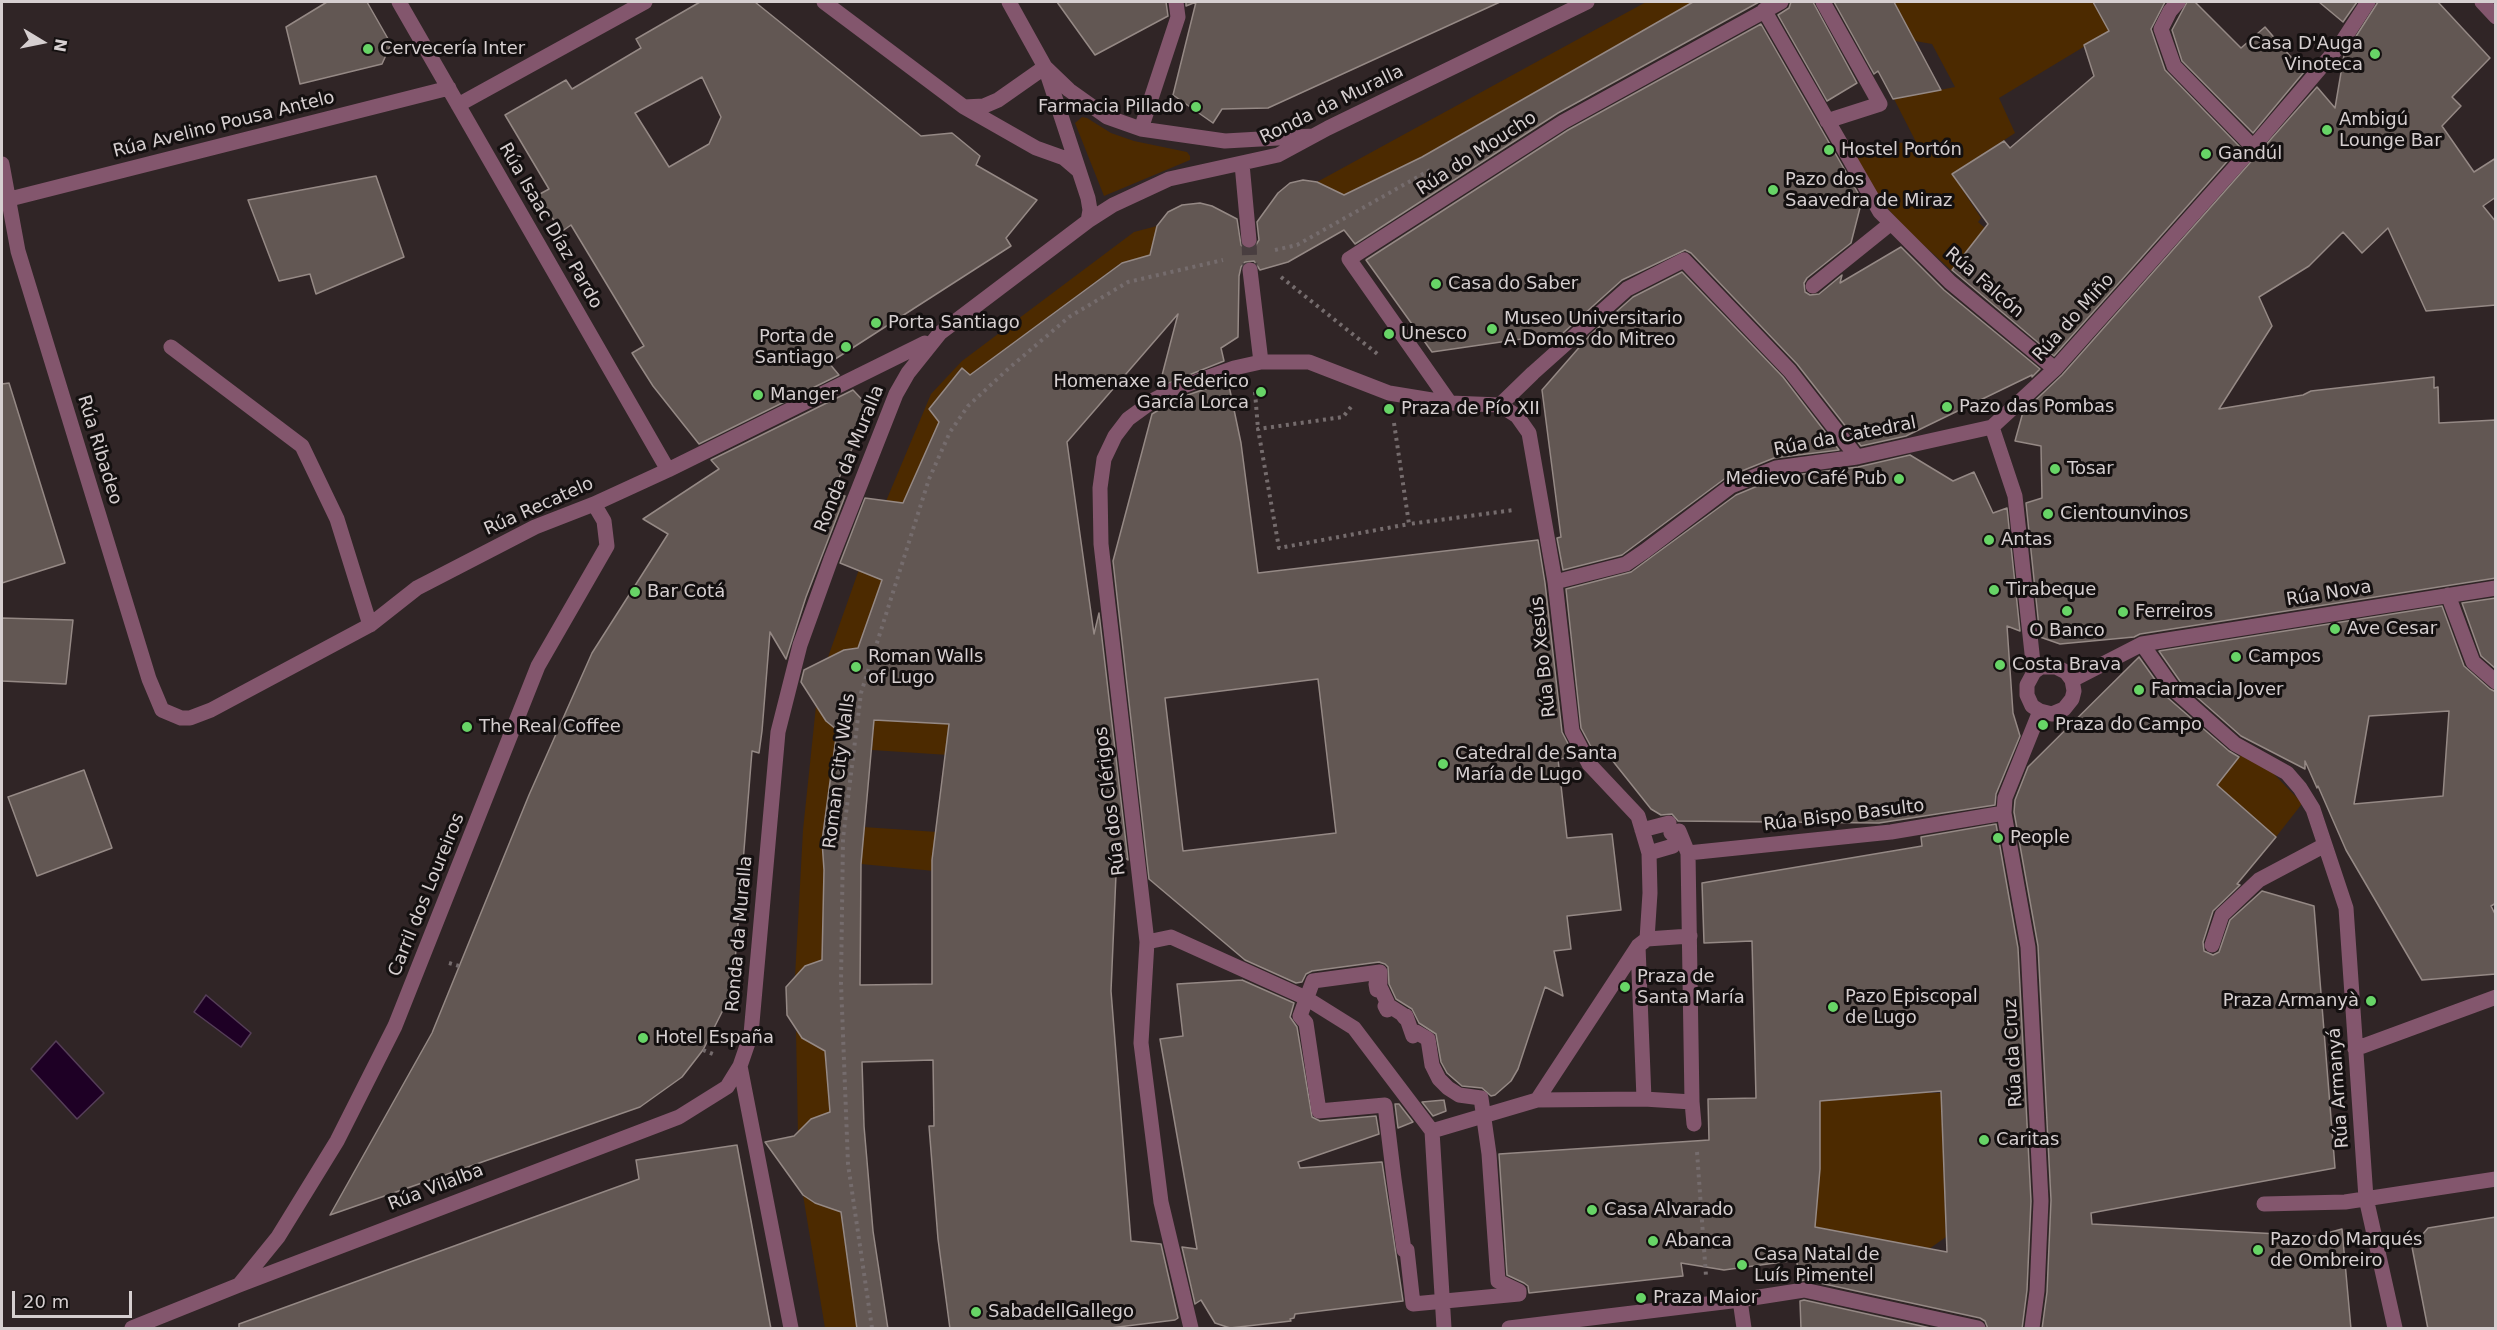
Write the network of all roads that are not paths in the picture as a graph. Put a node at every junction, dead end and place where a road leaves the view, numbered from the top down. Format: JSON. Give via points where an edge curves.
{"nodes":[{"id":1,"x":399,"y":2,"type":"edge"},
{"id":2,"x":645,"y":2,"type":"edge"},
{"id":3,"x":824,"y":2,"type":"edge"},
{"id":4,"x":1009,"y":2,"type":"edge"},
{"id":5,"x":1176,"y":2,"type":"edge"},
{"id":6,"x":1587,"y":2,"type":"edge"},
{"id":7,"x":1781,"y":2,"type":"edge"},
{"id":8,"x":1823,"y":2,"type":"edge"},
{"id":9,"x":2178,"y":2,"type":"edge"},
{"id":10,"x":2368,"y":2,"type":"edge"},
{"id":11,"x":2482,"y":2,"type":"edge"},
{"id":12,"x":1764,"y":10,"type":"junction"},
{"id":13,"x":2496,"y":17,"type":"edge"},
{"id":14,"x":1045,"y":67,"type":"junction"},
{"id":15,"x":448,"y":88,"type":"junction"},
{"id":16,"x":458,"y":105,"type":"junction"},
{"id":17,"x":964,"y":107,"type":"junction"},
{"id":18,"x":1827,"y":121,"type":"junction"},
{"id":19,"x":1141,"y":129,"type":"junction"},
{"id":20,"x":1316,"y":135,"type":"junction"},
{"id":21,"x":2253,"y":147,"type":"junction"},
{"id":22,"x":2,"y":164,"type":"edge"},
{"id":23,"x":1242,"y":164,"type":"junction"},
{"id":24,"x":1078,"y":170,"type":"junction"},
{"id":25,"x":5,"y":200,"type":"edge"},
{"id":26,"x":1088,"y":221,"type":"junction"},
{"id":27,"x":1890,"y":224,"type":"junction"},
{"id":28,"x":1249,"y":240,"type":"tunnel mouth"},
{"id":29,"x":1250,"y":270,"type":"tunnel mouth"},
{"id":30,"x":1813,"y":285,"type":"dead end"},
{"id":31,"x":940,"y":333,"type":"junction"},
{"id":32,"x":171,"y":347,"type":"dead end"},
{"id":33,"x":1261,"y":362,"type":"junction"},
{"id":34,"x":2055,"y":369,"type":"junction"},
{"id":35,"x":1450,"y":403,"type":"junction"},
{"id":36,"x":1500,"y":405,"type":"junction"},
{"id":37,"x":1992,"y":427,"type":"junction"},
{"id":38,"x":1857,"y":457,"type":"junction"},
{"id":39,"x":668,"y":470,"type":"junction"},
{"id":40,"x":594,"y":504,"type":"junction"},
{"id":41,"x":1555,"y":582,"type":"junction"},
{"id":42,"x":2496,"y":588,"type":"edge"},
{"id":43,"x":2448,"y":595,"type":"junction"},
{"id":44,"x":370,"y":625,"type":"junction"},
{"id":45,"x":2142,"y":644,"type":"junction"},
{"id":46,"x":2034,"y":672,"type":"junction"},
{"id":47,"x":2072,"y":681,"type":"junction"},
{"id":48,"x":2496,"y":682,"type":"edge"},
{"id":49,"x":162,"y":710,"type":"joint"},
{"id":50,"x":2040,"y":711,"type":"junction"},
{"id":51,"x":2004,"y":813,"type":"junction"},
{"id":52,"x":1642,"y":830,"type":"junction"},
{"id":53,"x":1671,"y":834,"type":"junction"},
{"id":54,"x":2325,"y":845,"type":"junction"},
{"id":55,"x":1649,"y":853,"type":"junction"},
{"id":56,"x":1688,"y":853,"type":"junction"},
{"id":57,"x":1690,"y":936,"type":"junction"},
{"id":58,"x":1147,"y":942,"type":"junction"},
{"id":59,"x":1643,"y":942,"type":"junction"},
{"id":60,"x":2212,"y":945,"type":"dead end"},
{"id":61,"x":2496,"y":997,"type":"edge"},
{"id":62,"x":1306,"y":998,"type":"junction"},
{"id":63,"x":2355,"y":1048,"type":"junction"},
{"id":64,"x":740,"y":1066,"type":"junction"},
{"id":65,"x":1644,"y":1099,"type":"junction"},
{"id":66,"x":1537,"y":1100,"type":"junction"},
{"id":67,"x":1692,"y":1102,"type":"junction"},
{"id":68,"x":1484,"y":1116,"type":"junction"},
{"id":69,"x":1694,"y":1124,"type":"road end"},
{"id":70,"x":1432,"y":1131,"type":"junction"},
{"id":71,"x":2496,"y":1179,"type":"edge"},
{"id":72,"x":2366,"y":1198,"type":"junction"},
{"id":73,"x":2265,"y":1204,"type":"dead end"},
{"id":74,"x":239,"y":1285,"type":"junction"},
{"id":75,"x":1740,"y":1300,"type":"junction"},
{"id":76,"x":1443,"y":1301,"type":"junction"},
{"id":77,"x":132,"y":1329,"type":"edge"},
{"id":78,"x":791,"y":1329,"type":"edge"},
{"id":79,"x":1191,"y":1329,"type":"edge"},
{"id":80,"x":1444,"y":1329,"type":"edge"},
{"id":81,"x":1509,"y":1329,"type":"edge"},
{"id":82,"x":1744,"y":1329,"type":"edge"},
{"id":83,"x":1978,"y":1329,"type":"edge"},
{"id":84,"x":2032,"y":1329,"type":"edge"},
{"id":85,"x":2395,"y":1329,"type":"edge"}],
"edges":[{"from":1,"to":15,"type":"street","name":"Rúa Isaac Díaz Pardo"},
{"from":2,"to":16,"type":"street"},
{"from":3,"to":17,"type":"street"},
{"from":4,"to":14,"type":"street"},
{"from":5,"to":19,"type":"street","via":[[1178,17]]},
{"from":6,"to":20,"type":"street","name":"Ronda da Muralla"},
{"from":7,"to":12,"type":"street","name":"Rúa do Moucho"},
{"from":8,"to":18,"type":"street","via":[[1880,104]]},
{"from":9,"to":21,"type":"street","via":[[2161,29],[2174,66]]},
{"from":10,"to":21,"type":"street","name":"Rúa do Miño","via":[[2340,45]]},
{"from":11,"to":13,"type":"street"},
{"from":12,"to":18,"type":"street","name":"Rúa Falcón"},
{"from":12,"to":35,"type":"street","name":"Rúa do Moucho","via":[[1563,122],[1349,259]]},
{"from":14,"to":17,"type":"street","via":[[984,106]]},
{"from":14,"to":19,"type":"street","via":[[1098,111]]},
{"from":14,"to":24,"type":"street"},
{"from":15,"to":16,"type":"street","name":"Rúa Isaac Díaz Pardo"},
{"from":15,"to":25,"type":"street","name":"Rúa Avelino Pousa Antelo"},
{"from":16,"to":39,"type":"street","name":"Rúa Isaac Díaz Pardo"},
{"from":17,"to":24,"type":"street","via":[[1036,148],[1064,158]]},
{"from":18,"to":27,"type":"street","name":"Rúa Falcón"},
{"from":19,"to":20,"type":"street","via":[[1225,141]]},
{"from":20,"to":23,"type":"street","name":"Ronda da Muralla","via":[[1278,155]]},
{"from":21,"to":34,"type":"street","name":"Rúa do Miño"},
{"from":22,"to":25,"type":"street","name":"Rúa Ribadeo"},
{"from":23,"to":26,"type":"street","name":"Ronda da Muralla","via":[[1169,179]]},
{"from":23,"to":28,"type":"street"},
{"from":24,"to":26,"type":"street","via":[[1088,198]]},
{"from":25,"to":49,"type":"street","name":"Rúa Ribadeo","via":[[149,679]]},
{"from":26,"to":31,"type":"street","name":"Ronda da Muralla"},
{"from":27,"to":30,"type":"street"},
{"from":27,"to":34,"type":"street","name":"Rúa Falcón","via":[[1950,282]]},
{"from":29,"to":33,"type":"street"},
{"from":31,"to":39,"type":"street","name":"Rúa Recatelo","via":[[909,352],[851,377]]},
{"from":31,"to":64,"type":"street","name":"Ronda da Muralla","via":[[918,357],[896,394],[800,645],[778,732],[751,1034]]},
{"from":32,"to":44,"type":"street","via":[[302,446],[338,519]]},
{"from":33,"to":35,"type":"street","via":[[1310,362],[1389,393]]},
{"from":33,"to":58,"type":"street","name":"Rúa dos Clérigos","via":[[1234,368],[1154,400],[1128,419],[1104,459],[1101,544]]},
{"from":34,"to":37,"type":"street","name":"Rúa do Miño"},
{"from":35,"to":36,"type":"street"},
{"from":36,"to":38,"type":"street","via":[[1627,290],[1684,260],[1790,371]]},
{"from":36,"to":41,"type":"street","name":"Rúa Bo Xesús","via":[[1517,416],[1529,433]]},
{"from":37,"to":38,"type":"street","name":"Rúa da Catedral"},
{"from":37,"to":46,"type":"street","via":[[2016,496]]},
{"from":38,"to":41,"type":"street","name":"Rúa da Catedral","via":[[1776,468],[1731,486],[1626,564]]},
{"from":39,"to":40,"type":"street","name":"Rúa Recatelo"},
{"from":40,"to":44,"type":"street","name":"Rúa Recatelo","via":[[535,526],[417,588]]},
{"from":40,"to":74,"type":"street","name":"Carril dos Loureiros","via":[[604,521],[607,546],[538,666],[395,1026],[337,1141],[278,1237]]},
{"from":41,"to":52,"type":"street","name":"Rúa Bo Xesús","via":[[1572,731],[1589,764],[1638,816]]},
{"from":42,"to":43,"type":"street","name":"Rúa Nova"},
{"from":43,"to":45,"type":"street","name":"Rúa Nova"},
{"from":43,"to":48,"type":"street","via":[[2473,662]]},
{"from":44,"to":49,"type":"street","name":"Rúa Recatelo","via":[[211,710],[190,718]]},
{"from":45,"to":47,"type":"street"},
{"from":45,"to":54,"type":"street","name":"Rúa Armanyá","via":[[2175,691],[2235,744],[2287,773],[2313,809]]},
{"from":46,"to":47,"type":"street","via":[[2056,667]]},
{"from":46,"to":50,"type":"street","via":[[2027,695],[2032,706]]},
{"from":47,"to":50,"type":"street","via":[[2072,699],[2064,709],[2052,714]]},
{"from":50,"to":51,"type":"street","via":[[2005,798]]},
{"from":51,"to":56,"type":"street","name":"Rúa Bispo Basulto","via":[[1891,832]]},
{"from":51,"to":84,"type":"street","name":"Rúa da Cruz","via":[[2028,947],[2041,1201]]},
{"from":52,"to":53,"type":"street"},
{"from":52,"to":55,"type":"street","name":"Rúa Bo Xesús"},
{"from":53,"to":55,"type":"street"},
{"from":53,"to":56,"type":"street","via":[[1679,831]]},
{"from":54,"to":60,"type":"street","via":[[2259,880],[2222,915]]},
{"from":54,"to":63,"type":"street","name":"Rúa Armanyá","via":[[2346,908]]},
{"from":55,"to":59,"type":"street","via":[[1650,893]]},
{"from":56,"to":57,"type":"street"},
{"from":57,"to":59,"type":"street"},
{"from":57,"to":67,"type":"street"},
{"from":58,"to":62,"type":"street","via":[[1171,937]]},
{"from":58,"to":79,"type":"street","name":"Rúa dos Clérigos","via":[[1142,1043],[1161,1202]]},
{"from":59,"to":65,"type":"street"},
{"from":59,"to":66,"type":"street"},
{"from":61,"to":63,"type":"street"},
{"from":62,"to":68,"type":"street","via":[[1313,981],[1380,972],[1377,990],[1381,989],[1387,1010],[1391,1007],[1406,1016],[1413,1036],[1416,1032],[1428,1039],[1432,1065],[1439,1079],[1460,1095],[1481,1098]]},
{"from":62,"to":70,"type":"street","via":[[1354,1028]]},
{"from":62,"to":76,"type":"street","via":[[1300,1016],[1306,1023],[1320,1111],[1386,1105],[1413,1304]]},
{"from":63,"to":72,"type":"street","name":"Rúa Armanyá"},
{"from":64,"to":74,"type":"street","name":"Rúa Vilalba","via":[[727,1087],[679,1117]]},
{"from":64,"to":78,"type":"street","name":"Ronda da Muralla"},
{"from":65,"to":66,"type":"street"},
{"from":65,"to":67,"type":"street"},
{"from":66,"to":68,"type":"street"},
{"from":67,"to":69,"type":"street"},
{"from":68,"to":70,"type":"street"},
{"from":68,"to":76,"type":"street","via":[[1498,1281],[1519,1294]]},
{"from":70,"to":76,"type":"street"},
{"from":71,"to":72,"type":"street"},
{"from":72,"to":73,"type":"street"},
{"from":72,"to":85,"type":"street","name":"Rúa Armanyá"},
{"from":74,"to":77,"type":"street","name":"Rúa Vilalba"},
{"from":75,"to":81,"type":"street"},
{"from":75,"to":82,"type":"street"},
{"from":75,"to":83,"type":"street","via":[[1804,1290]]},
{"from":76,"to":80,"type":"street"}]}
